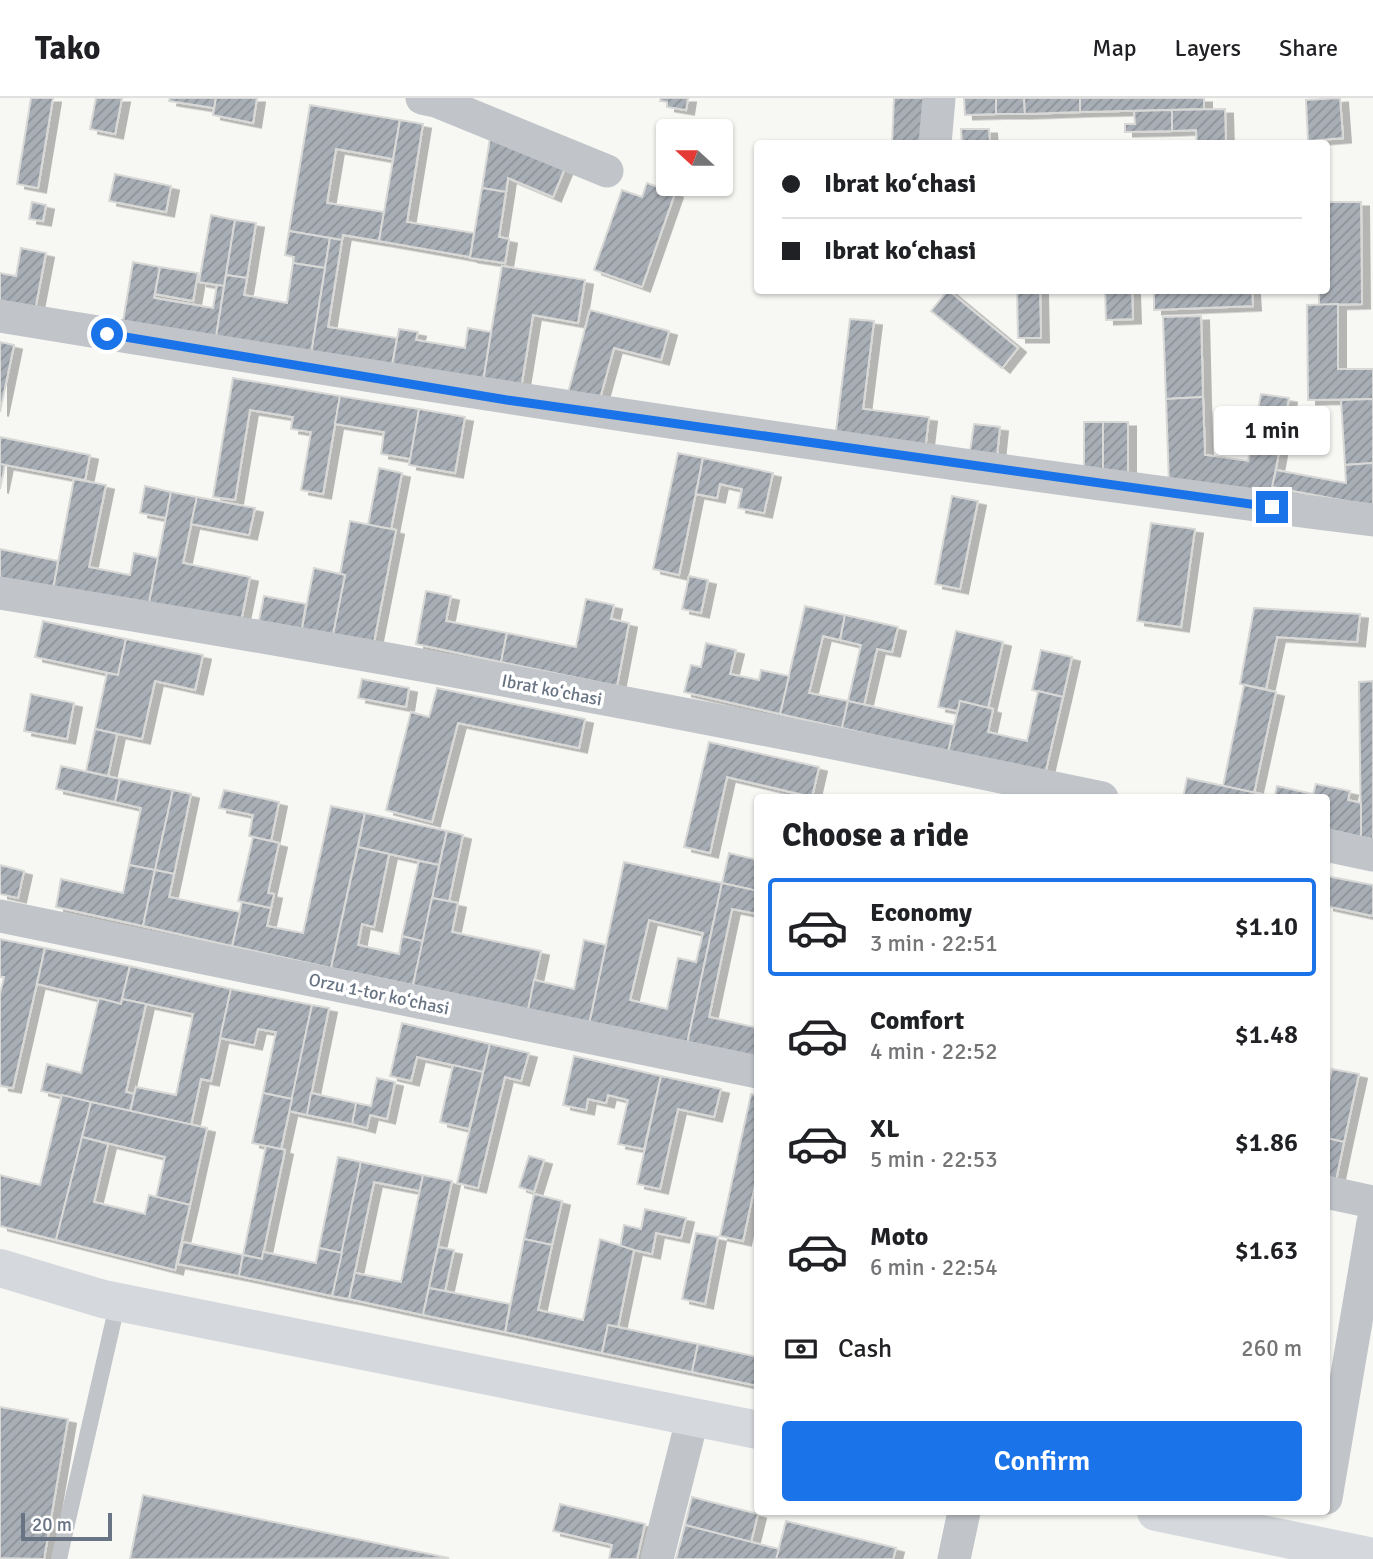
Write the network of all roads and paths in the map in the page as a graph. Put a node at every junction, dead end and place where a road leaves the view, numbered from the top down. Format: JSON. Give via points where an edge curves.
{"nodes":[{"id":1,"x":422,"y":98,"type":"edge"},
{"id":2,"x":939,"y":98,"type":"edge"},
{"id":3,"x":934,"y":140,"type":"edge"},
{"id":4,"x":607,"y":172,"type":"dead end"},
{"id":5,"x":0,"y":316,"type":"edge"},
{"id":6,"x":1373,"y":520,"type":"edge"},
{"id":7,"x":0,"y":593,"type":"edge"},
{"id":8,"x":1083,"y":794,"type":"edge"},
{"id":9,"x":1330,"y":846,"type":"edge"},
{"id":10,"x":1373,"y":855,"type":"edge"},
{"id":11,"x":0,"y":916,"type":"edge"},
{"id":12,"x":754,"y":1071,"type":"edge"},
{"id":13,"x":1330,"y":1193,"type":"edge"},
{"id":14,"x":1373,"y":1202,"type":"edge"},
{"id":15,"x":1373,"y":1222,"type":"edge"},
{"id":16,"x":0,"y":1268,"type":"edge"},
{"id":17,"x":118,"y":1301,"type":"junction"},
{"id":18,"x":693,"y":1416,"type":"junction"},
{"id":19,"x":754,"y":1429,"type":"edge"},
{"id":20,"x":1330,"y":1475,"type":"edge"},
{"id":21,"x":963,"y":1515,"type":"edge"},
{"id":22,"x":1173,"y":1515,"type":"edge"},
{"id":23,"x":1307,"y":1539,"type":"edge"},
{"id":24,"x":1373,"y":1557,"type":"edge"},
{"id":25,"x":59,"y":1559,"type":"edge"},
{"id":26,"x":657,"y":1559,"type":"edge"},
{"id":27,"x":954,"y":1559,"type":"edge"}],
"edges":[{"from":1,"to":4,"type":"street"},
{"from":2,"to":3,"type":"street"},
{"from":5,"to":6,"type":"street","via":[[507,400]]},
{"from":7,"to":8,"type":"street","name":"Ibrat koʻchasi","via":[[263,636]]},
{"from":9,"to":10,"type":"street"},
{"from":11,"to":12,"type":"street","name":"Orzu 1-tor koʻchasi"},
{"from":13,"to":14,"type":"street"},
{"from":15,"to":20,"type":"street"},
{"from":16,"to":17,"type":"main road"},
{"from":17,"to":18,"type":"main road"},
{"from":17,"to":25,"type":"lane"},
{"from":18,"to":19,"type":"main road"},
{"from":18,"to":26,"type":"street"},
{"from":21,"to":27,"type":"street"},
{"from":22,"to":23,"type":"main road"},
{"from":23,"to":24,"type":"main road"}]}
